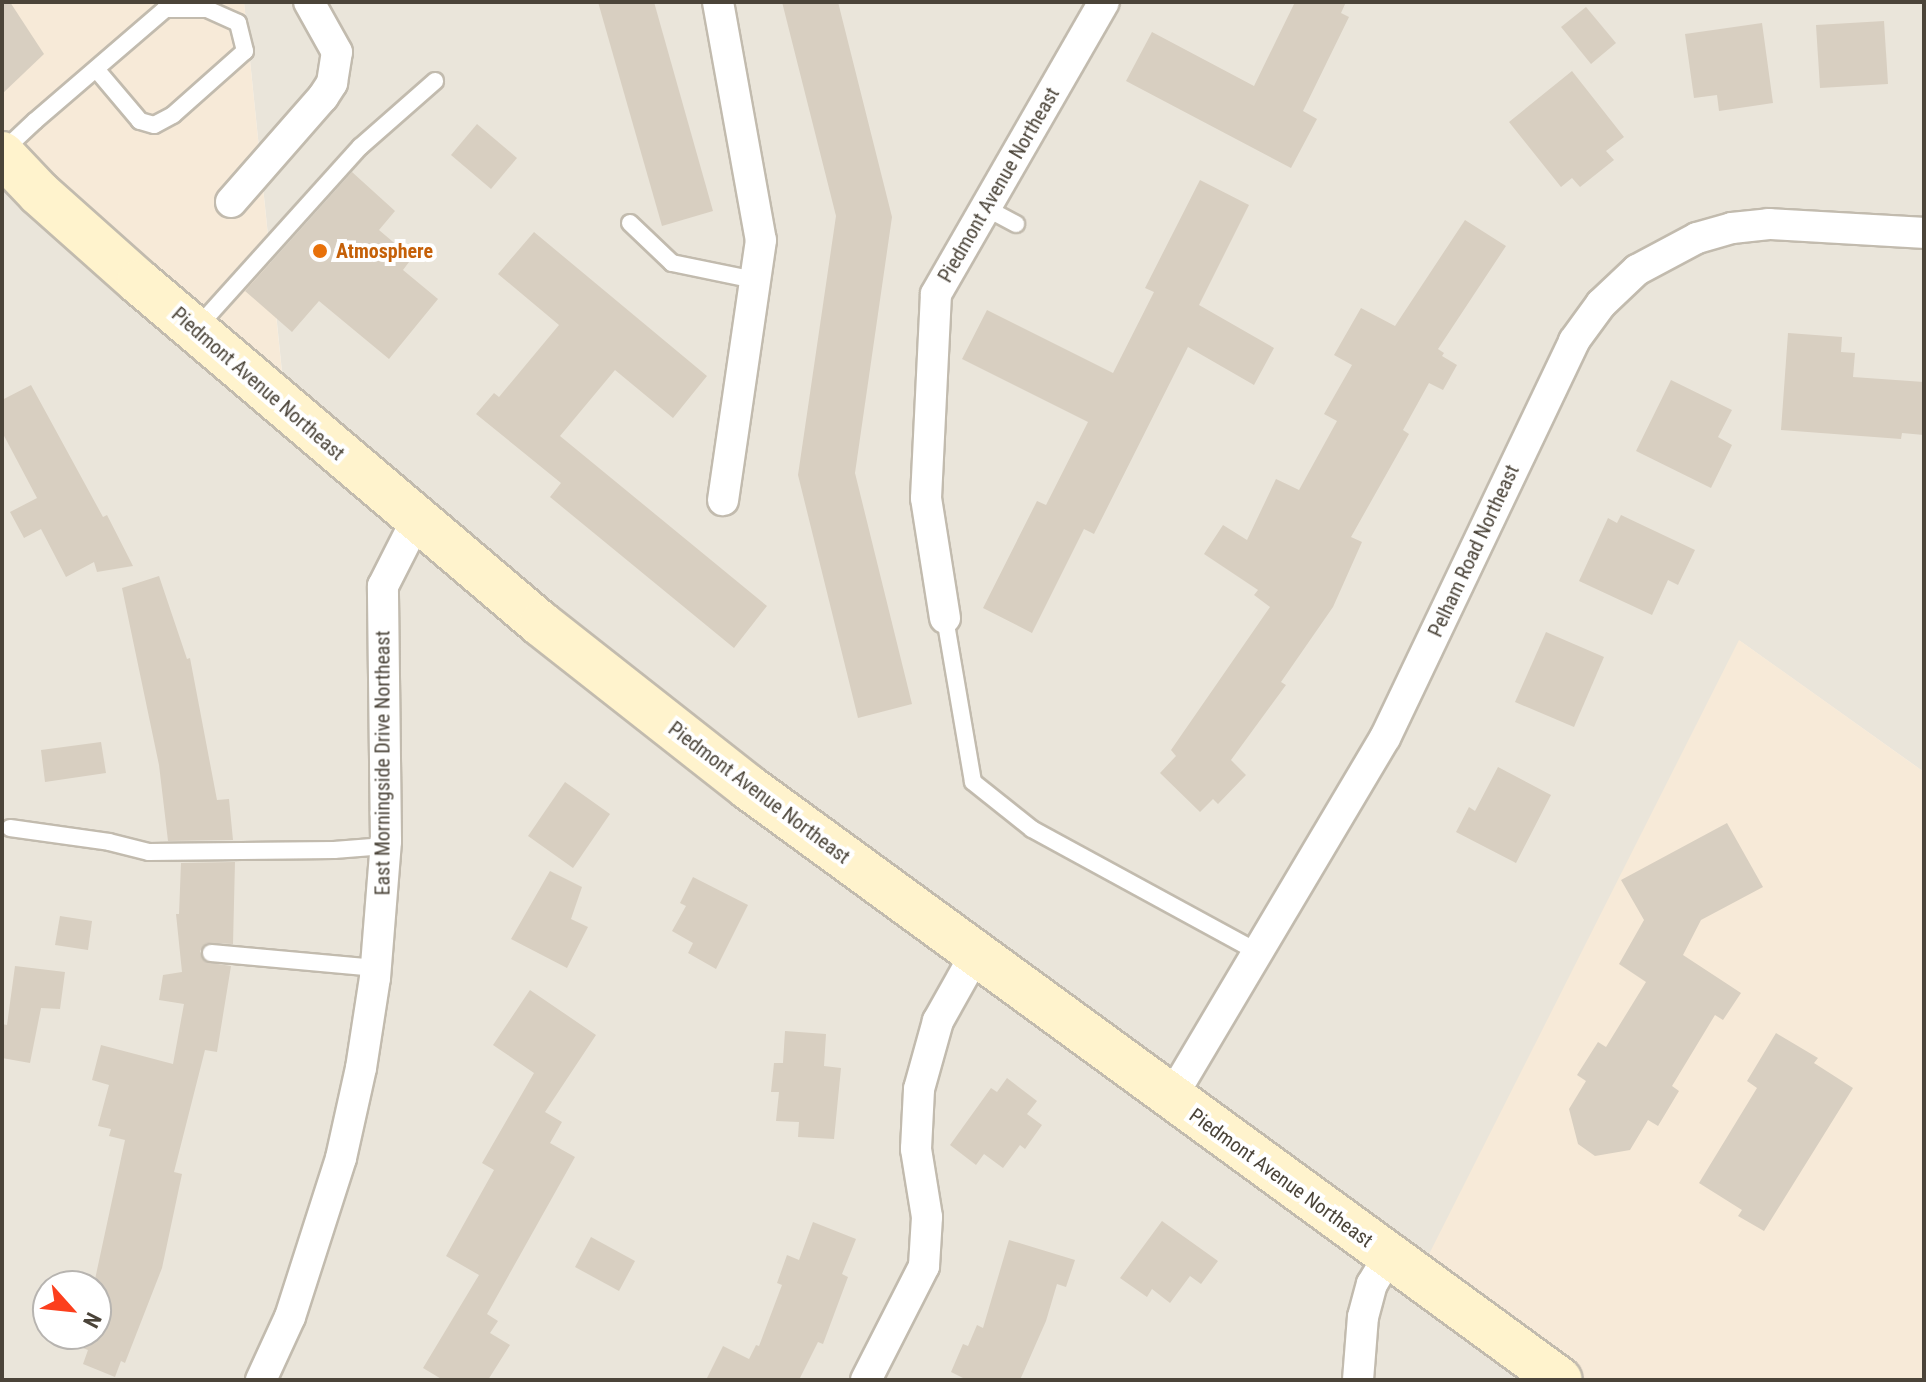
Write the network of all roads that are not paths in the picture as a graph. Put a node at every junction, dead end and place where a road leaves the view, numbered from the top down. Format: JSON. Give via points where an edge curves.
{"nodes":[{"id":1,"x":309,"y":2,"type":"edge"},
{"id":2,"x":718,"y":2,"type":"edge"},
{"id":3,"x":1104,"y":2,"type":"edge"},
{"id":4,"x":96,"y":69,"type":"junction"},
{"id":5,"x":435,"y":81,"type":"dead end"},
{"id":6,"x":2,"y":153,"type":"edge"},
{"id":7,"x":231,"y":202,"type":"dead end"},
{"id":8,"x":986,"y":208,"type":"junction"},
{"id":9,"x":630,"y":223,"type":"dead end"},
{"id":10,"x":1016,"y":224,"type":"dead end"},
{"id":11,"x":1924,"y":233,"type":"edge"},
{"id":12,"x":755,"y":280,"type":"junction"},
{"id":13,"x":195,"y":330,"type":"junction"},
{"id":14,"x":723,"y":500,"type":"dead end"},
{"id":15,"x":416,"y":521,"type":"junction"},
{"id":16,"x":945,"y":618,"type":"joint"},
{"id":17,"x":10,"y":828,"type":"dead end"},
{"id":18,"x":385,"y":846,"type":"junction"},
{"id":19,"x":1258,"y":952,"type":"junction"},
{"id":20,"x":211,"y":953,"type":"dead end"},
{"id":21,"x":975,"y":955,"type":"junction"},
{"id":22,"x":376,"y":968,"type":"junction"},
{"id":23,"x":1171,"y":1098,"type":"junction"},
{"id":24,"x":1389,"y":1256,"type":"junction"},
{"id":25,"x":261,"y":1380,"type":"edge"},
{"id":26,"x":866,"y":1380,"type":"edge"},
{"id":27,"x":1358,"y":1380,"type":"edge"},
{"id":28,"x":1560,"y":1380,"type":"edge"}],
"edges":[{"from":1,"to":7,"type":"street","via":[[337,52],[332,83]]},
{"from":2,"to":12,"type":"street","via":[[761,240]]},
{"from":3,"to":8,"type":"street","name":"Piedmont Avenue Northeast"},
{"from":4,"to":4,"type":"lane","via":[[165,9],[207,9],[238,23],[245,51],[173,115],[154,125],[140,121]]},
{"from":4,"to":6,"type":"lane"},
{"from":5,"to":13,"type":"lane","via":[[360,147]]},
{"from":6,"to":13,"type":"main road","name":"Piedmont Avenue Northeast","via":[[39,193]]},
{"from":8,"to":10,"type":"lane"},
{"from":8,"to":16,"type":"street","name":"Piedmont Avenue Northeast","via":[[936,294],[926,498]]},
{"from":9,"to":12,"type":"lane","via":[[672,263]]},
{"from":11,"to":19,"type":"street","name":"Pelham Road Northeast","via":[[1769,224],[1732,228],[1697,238],[1637,270],[1601,304],[1574,341],[1385,738]]},
{"from":12,"to":14,"type":"street"},
{"from":13,"to":15,"type":"main road","name":"Piedmont Avenue Northeast"},
{"from":15,"to":18,"type":"street","name":"East Morningside Drive Northeast","via":[[383,586]]},
{"from":15,"to":21,"type":"main road","name":"Piedmont Avenue Northeast","via":[[735,777]]},
{"from":16,"to":19,"type":"lane","via":[[973,782],[1032,829]]},
{"from":17,"to":18,"type":"lane","via":[[149,852]]},
{"from":18,"to":22,"type":"street","name":"East Morningside Drive Northeast"},
{"from":19,"to":23,"type":"street","name":"Pelham Road Northeast"},
{"from":20,"to":22,"type":"lane"},
{"from":21,"to":23,"type":"main road","name":"Piedmont Avenue Northeast"},
{"from":21,"to":26,"type":"street","via":[[938,1021],[919,1089],[916,1149],[927,1217],[924,1266]]},
{"from":22,"to":25,"type":"street","name":"East Morningside Drive Northeast","via":[[341,1158],[290,1317]]},
{"from":23,"to":24,"type":"main road","name":"Piedmont Avenue Northeast"},
{"from":24,"to":27,"type":"street","via":[[1372,1284],[1363,1317]]},
{"from":24,"to":28,"type":"main road","name":"Piedmont Avenue Northeast"}]}
